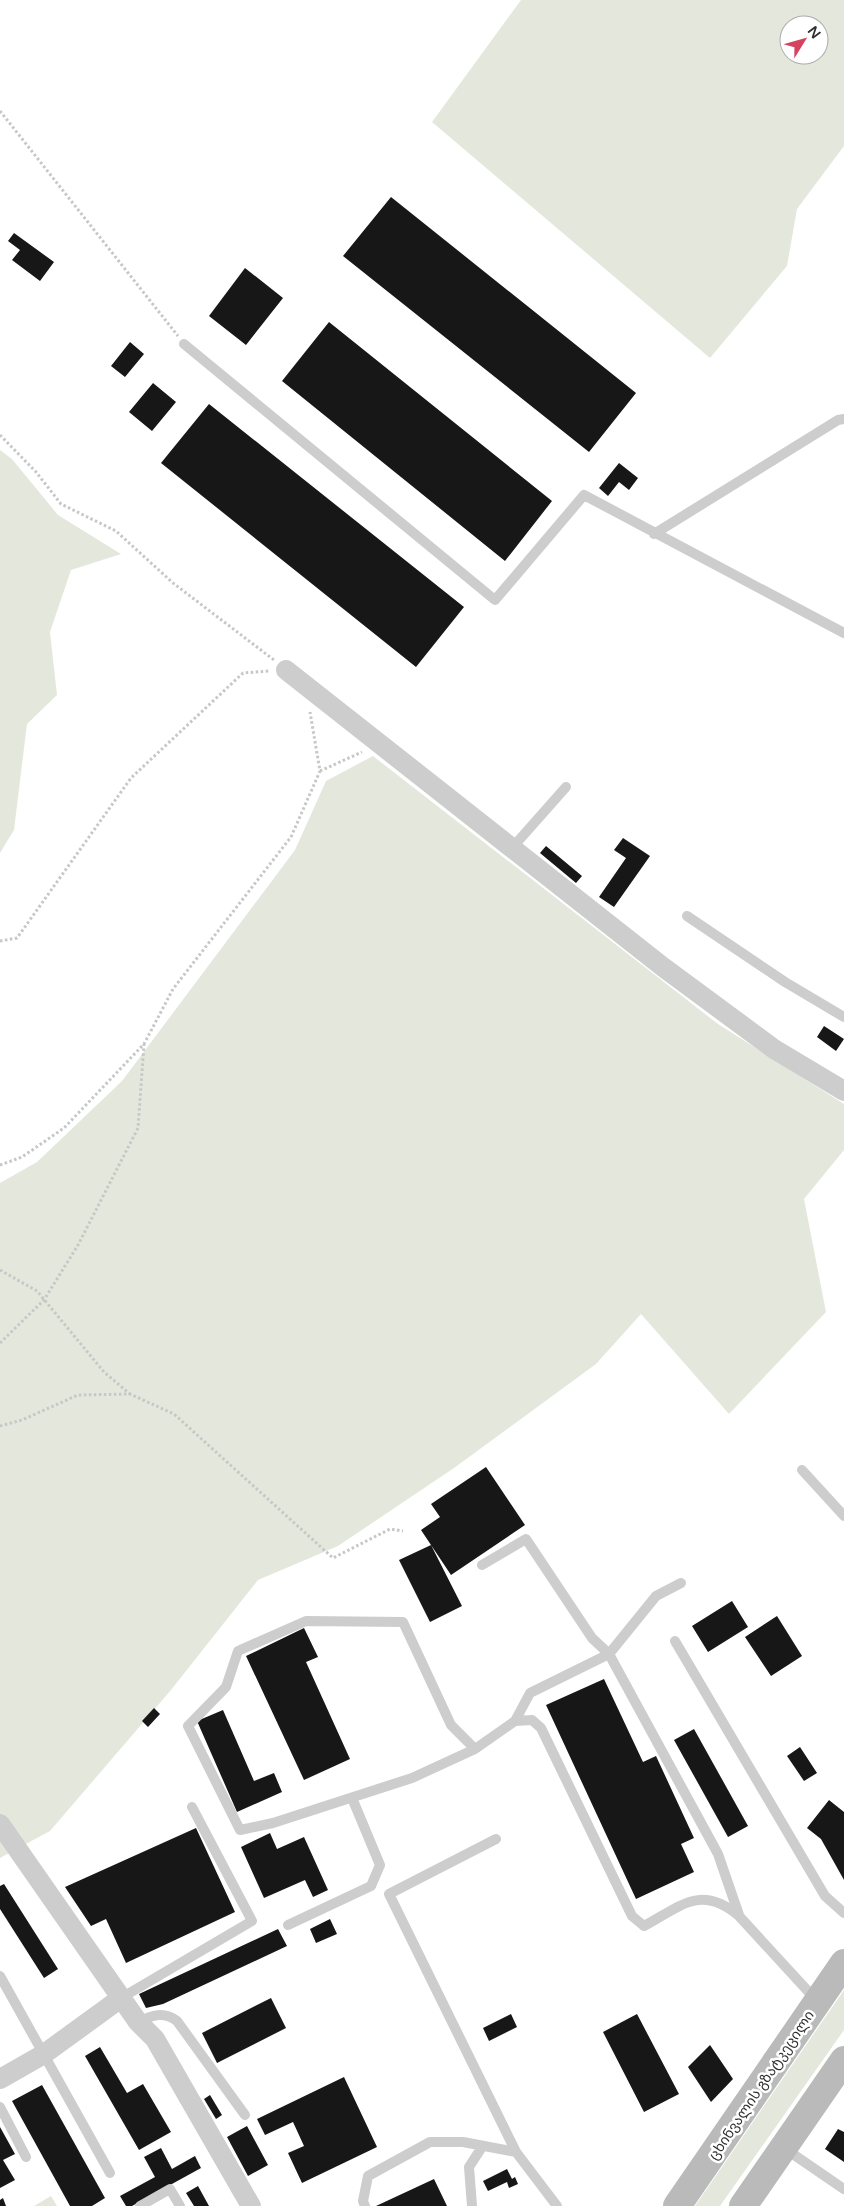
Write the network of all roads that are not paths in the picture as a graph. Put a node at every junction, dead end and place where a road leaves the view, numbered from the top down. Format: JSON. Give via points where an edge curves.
{"nodes":[{"id":1,"x":184,"y":344,"type":"road end"},
{"id":2,"x":844,"y":419,"type":"edge"},
{"id":3,"x":654,"y":534,"type":"junction"},
{"id":4,"x":844,"y":633,"type":"edge"},
{"id":5,"x":286,"y":670,"type":"road end"},
{"id":6,"x":566,"y":787,"type":"dead end"},
{"id":7,"x":512,"y":848,"type":"junction"},
{"id":8,"x":687,"y":916,"type":"dead end"},
{"id":9,"x":844,"y":1017,"type":"edge"},
{"id":10,"x":844,"y":1091,"type":"edge"},
{"id":11,"x":802,"y":1470,"type":"dead end"},
{"id":12,"x":844,"y":1516,"type":"edge"},
{"id":13,"x":482,"y":1566,"type":"dead end"},
{"id":14,"x":680,"y":1583,"type":"dead end"},
{"id":15,"x":675,"y":1641,"type":"dead end"},
{"id":16,"x":609,"y":1654,"type":"junction"},
{"id":17,"x":515,"y":1721,"type":"junction"},
{"id":18,"x":475,"y":1749,"type":"junction"},
{"id":19,"x":352,"y":1798,"type":"junction"},
{"id":20,"x":192,"y":1808,"type":"dead end"},
{"id":21,"x":0,"y":1824,"type":"edge"},
{"id":22,"x":496,"y":1840,"type":"dead end"},
{"id":23,"x":844,"y":1913,"type":"edge"},
{"id":24,"x":739,"y":1916,"type":"junction"},
{"id":25,"x":288,"y":1925,"type":"dead end"},
{"id":26,"x":844,"y":1963,"type":"edge"},
{"id":27,"x":0,"y":1976,"type":"edge"},
{"id":28,"x":121,"y":1998,"type":"junction"},
{"id":29,"x":818,"y":2001,"type":"junction"},
{"id":30,"x":138,"y":2022,"type":"junction"},
{"id":31,"x":44,"y":2054,"type":"junction"},
{"id":32,"x":844,"y":2060,"type":"edge"},
{"id":33,"x":0,"y":2079,"type":"edge"},
{"id":34,"x":0,"y":2107,"type":"edge"},
{"id":35,"x":245,"y":2115,"type":"dead end"},
{"id":36,"x":482,"y":2147,"type":"junction"},
{"id":37,"x":783,"y":2148,"type":"junction"},
{"id":38,"x":516,"y":2152,"type":"junction"},
{"id":39,"x":26,"y":2157,"type":"dead end"},
{"id":40,"x":110,"y":2173,"type":"dead end"},
{"id":41,"x":844,"y":2189,"type":"edge"},
{"id":42,"x":140,"y":2206,"type":"edge"},
{"id":43,"x":180,"y":2206,"type":"edge"},
{"id":44,"x":251,"y":2206,"type":"edge"},
{"id":45,"x":365,"y":2206,"type":"edge"},
{"id":46,"x":472,"y":2206,"type":"edge"},
{"id":47,"x":557,"y":2206,"type":"edge"},
{"id":48,"x":677,"y":2206,"type":"edge"},
{"id":49,"x":743,"y":2206,"type":"edge"}],
"edges":[{"from":1,"to":3,"type":"lane","via":[[495,600],[584,495]]},
{"from":2,"to":3,"type":"lane"},
{"from":3,"to":4,"type":"lane"},
{"from":5,"to":7,"type":"street"},
{"from":6,"to":7,"type":"lane"},
{"from":7,"to":10,"type":"street","via":[[663,967],[774,1049]]},
{"from":8,"to":9,"type":"lane"},
{"from":11,"to":12,"type":"lane"},
{"from":13,"to":16,"type":"lane","via":[[526,1539],[592,1638]]},
{"from":14,"to":16,"type":"lane","via":[[656,1596]]},
{"from":15,"to":23,"type":"lane","via":[[825,1896]]},
{"from":16,"to":17,"type":"lane","via":[[530,1693]]},
{"from":16,"to":24,"type":"lane","via":[[718,1854]]},
{"from":17,"to":18,"type":"lane"},
{"from":17,"to":24,"type":"lane","via":[[532,1720],[541,1728],[632,1916],[644,1926],[691,1900],[709,1899],[727,1906]]},
{"from":18,"to":19,"type":"lane","via":[[412,1778]]},
{"from":18,"to":19,"type":"lane","via":[[450,1725],[403,1622],[306,1621],[238,1651],[226,1687],[188,1726],[240,1830]]},
{"from":19,"to":25,"type":"lane","via":[[380,1865],[371,1886]]},
{"from":20,"to":28,"type":"lane","via":[[252,1921]]},
{"from":21,"to":28,"type":"street"},
{"from":22,"to":38,"type":"lane","via":[[389,1894]]},
{"from":24,"to":29,"type":"lane"},
{"from":26,"to":29,"type":"main road","name":"ცხინვალის გზატკეცილი"},
{"from":27,"to":31,"type":"lane"},
{"from":28,"to":30,"type":"street"},
{"from":28,"to":31,"type":"street"},
{"from":29,"to":48,"type":"main road","name":"ცხინვალის გზატკეცილი"},
{"from":30,"to":35,"type":"lane","via":[[151,2015],[169,2015],[178,2021]]},
{"from":30,"to":44,"type":"street","via":[[155,2039]]},
{"from":31,"to":33,"type":"street"},
{"from":31,"to":40,"type":"lane"},
{"from":32,"to":37,"type":"main road"},
{"from":34,"to":39,"type":"lane"},
{"from":36,"to":38,"type":"lane"},
{"from":36,"to":45,"type":"lane","via":[[463,2142],[430,2142],[368,2176],[362,2201]]},
{"from":36,"to":46,"type":"lane","via":[[469,2167]]},
{"from":37,"to":41,"type":"lane"},
{"from":37,"to":49,"type":"main road"},
{"from":38,"to":47,"type":"lane"},
{"from":42,"to":43,"type":"lane","via":[[170,2189]]}]}
